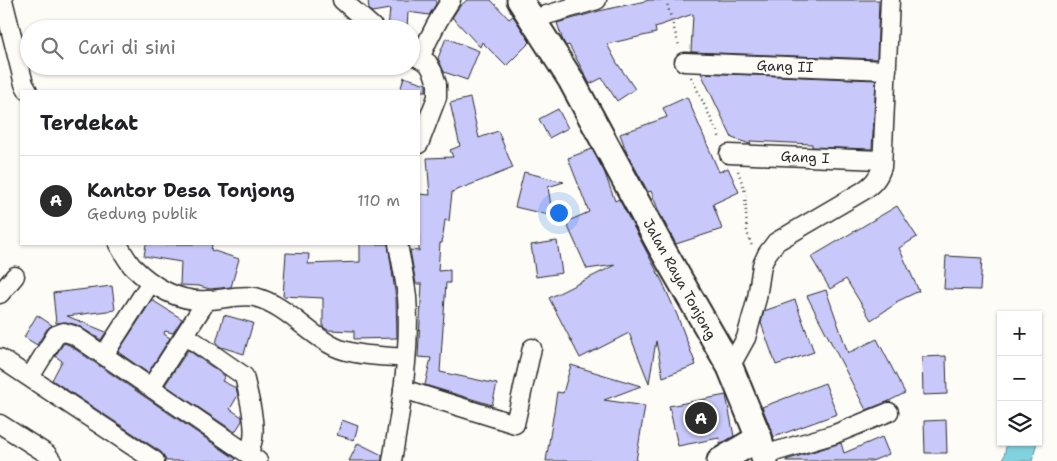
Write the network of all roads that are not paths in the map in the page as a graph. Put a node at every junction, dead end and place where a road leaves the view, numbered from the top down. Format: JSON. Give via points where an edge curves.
{"nodes":[{"id":1,"x":3,"y":0,"type":"edge"},
{"id":2,"x":342,"y":0,"type":"edge"},
{"id":3,"x":451,"y":0,"type":"edge"},
{"id":4,"x":597,"y":0,"type":"edge"},
{"id":5,"x":890,"y":0,"type":"edge"},
{"id":6,"x":526,"y":10,"type":"edge"},
{"id":7,"x":365,"y":20,"type":"edge"},
{"id":8,"x":420,"y":50,"type":"edge"},
{"id":9,"x":420,"y":58,"type":"edge"},
{"id":10,"x":684,"y":62,"type":"road end"},
{"id":11,"x":20,"y":68,"type":"edge"},
{"id":12,"x":887,"y":70,"type":"junction"},
{"id":13,"x":22,"y":75,"type":"edge"},
{"id":14,"x":27,"y":90,"type":"edge"},
{"id":15,"x":420,"y":141,"type":"edge"},
{"id":16,"x":728,"y":154,"type":"road end"},
{"id":17,"x":881,"y":160,"type":"junction"},
{"id":18,"x":119,"y":245,"type":"edge"},
{"id":19,"x":398,"y":245,"type":"edge"},
{"id":20,"x":15,"y":276,"type":"dead end"},
{"id":21,"x":151,"y":282,"type":"junction"},
{"id":22,"x":0,"y":294,"type":"edge"},
{"id":23,"x":207,"y":300,"type":"junction"},
{"id":24,"x":184,"y":335,"type":"junction"},
{"id":25,"x":532,"y":348,"type":"dead end"},
{"id":26,"x":104,"y":356,"type":"junction"},
{"id":27,"x":0,"y":358,"type":"edge"},
{"id":28,"x":406,"y":358,"type":"junction"},
{"id":29,"x":730,"y":367,"type":"junction"},
{"id":30,"x":30,"y":378,"type":"junction"},
{"id":31,"x":151,"y":387,"type":"junction"},
{"id":32,"x":402,"y":390,"type":"junction"},
{"id":33,"x":889,"y":412,"type":"dead end"},
{"id":34,"x":0,"y":424,"type":"edge"},
{"id":35,"x":763,"y":451,"type":"edge"},
{"id":36,"x":254,"y":457,"type":"edge"},
{"id":37,"x":52,"y":461,"type":"edge"},
{"id":38,"x":155,"y":461,"type":"edge"},
{"id":39,"x":392,"y":461,"type":"edge"},
{"id":40,"x":720,"y":461,"type":"edge"}],
"edges":[{"from":1,"to":11,"type":"street"},
{"from":2,"to":7,"type":"street"},
{"from":3,"to":8,"type":"street"},
{"from":4,"to":6,"type":"street"},
{"from":5,"to":12,"type":"street"},
{"from":6,"to":29,"type":"main road","name":"Jalan Raya Tonjong","via":[[571,80]]},
{"from":9,"to":15,"type":"street","via":[[428,63],[437,84],[437,96]]},
{"from":10,"to":12,"type":"street","name":"Gang II"},
{"from":12,"to":17,"type":"street"},
{"from":13,"to":14,"type":"street"},
{"from":16,"to":17,"type":"street","name":"Gang I"},
{"from":17,"to":29,"type":"street","via":[[882,167],[873,184],[776,242],[767,254],[751,322],[744,343]]},
{"from":18,"to":21,"type":"street","via":[[131,265]]},
{"from":19,"to":28,"type":"street","via":[[407,296]]},
{"from":20,"to":22,"type":"street"},
{"from":21,"to":23,"type":"street","via":[[173,296]]},
{"from":21,"to":26,"type":"street"},
{"from":23,"to":24,"type":"street"},
{"from":23,"to":28,"type":"street","via":[[253,296],[288,313],[315,336],[336,348]]},
{"from":24,"to":31,"type":"street"},
{"from":24,"to":36,"type":"street","via":[[244,376],[254,428]]},
{"from":25,"to":32,"type":"street","via":[[515,424]]},
{"from":26,"to":30,"type":"street","via":[[74,335],[64,332],[56,335]]},
{"from":26,"to":31,"type":"street"},
{"from":27,"to":30,"type":"street"},
{"from":28,"to":32,"type":"street"},
{"from":29,"to":35,"type":"main road","name":"Jalan Raya Tonjong"},
{"from":30,"to":38,"type":"street"},
{"from":31,"to":36,"type":"street"},
{"from":32,"to":39,"type":"street"},
{"from":33,"to":35,"type":"street","via":[[835,434]]},
{"from":34,"to":37,"type":"street","via":[[47,454]]},
{"from":35,"to":40,"type":"main road"}]}
